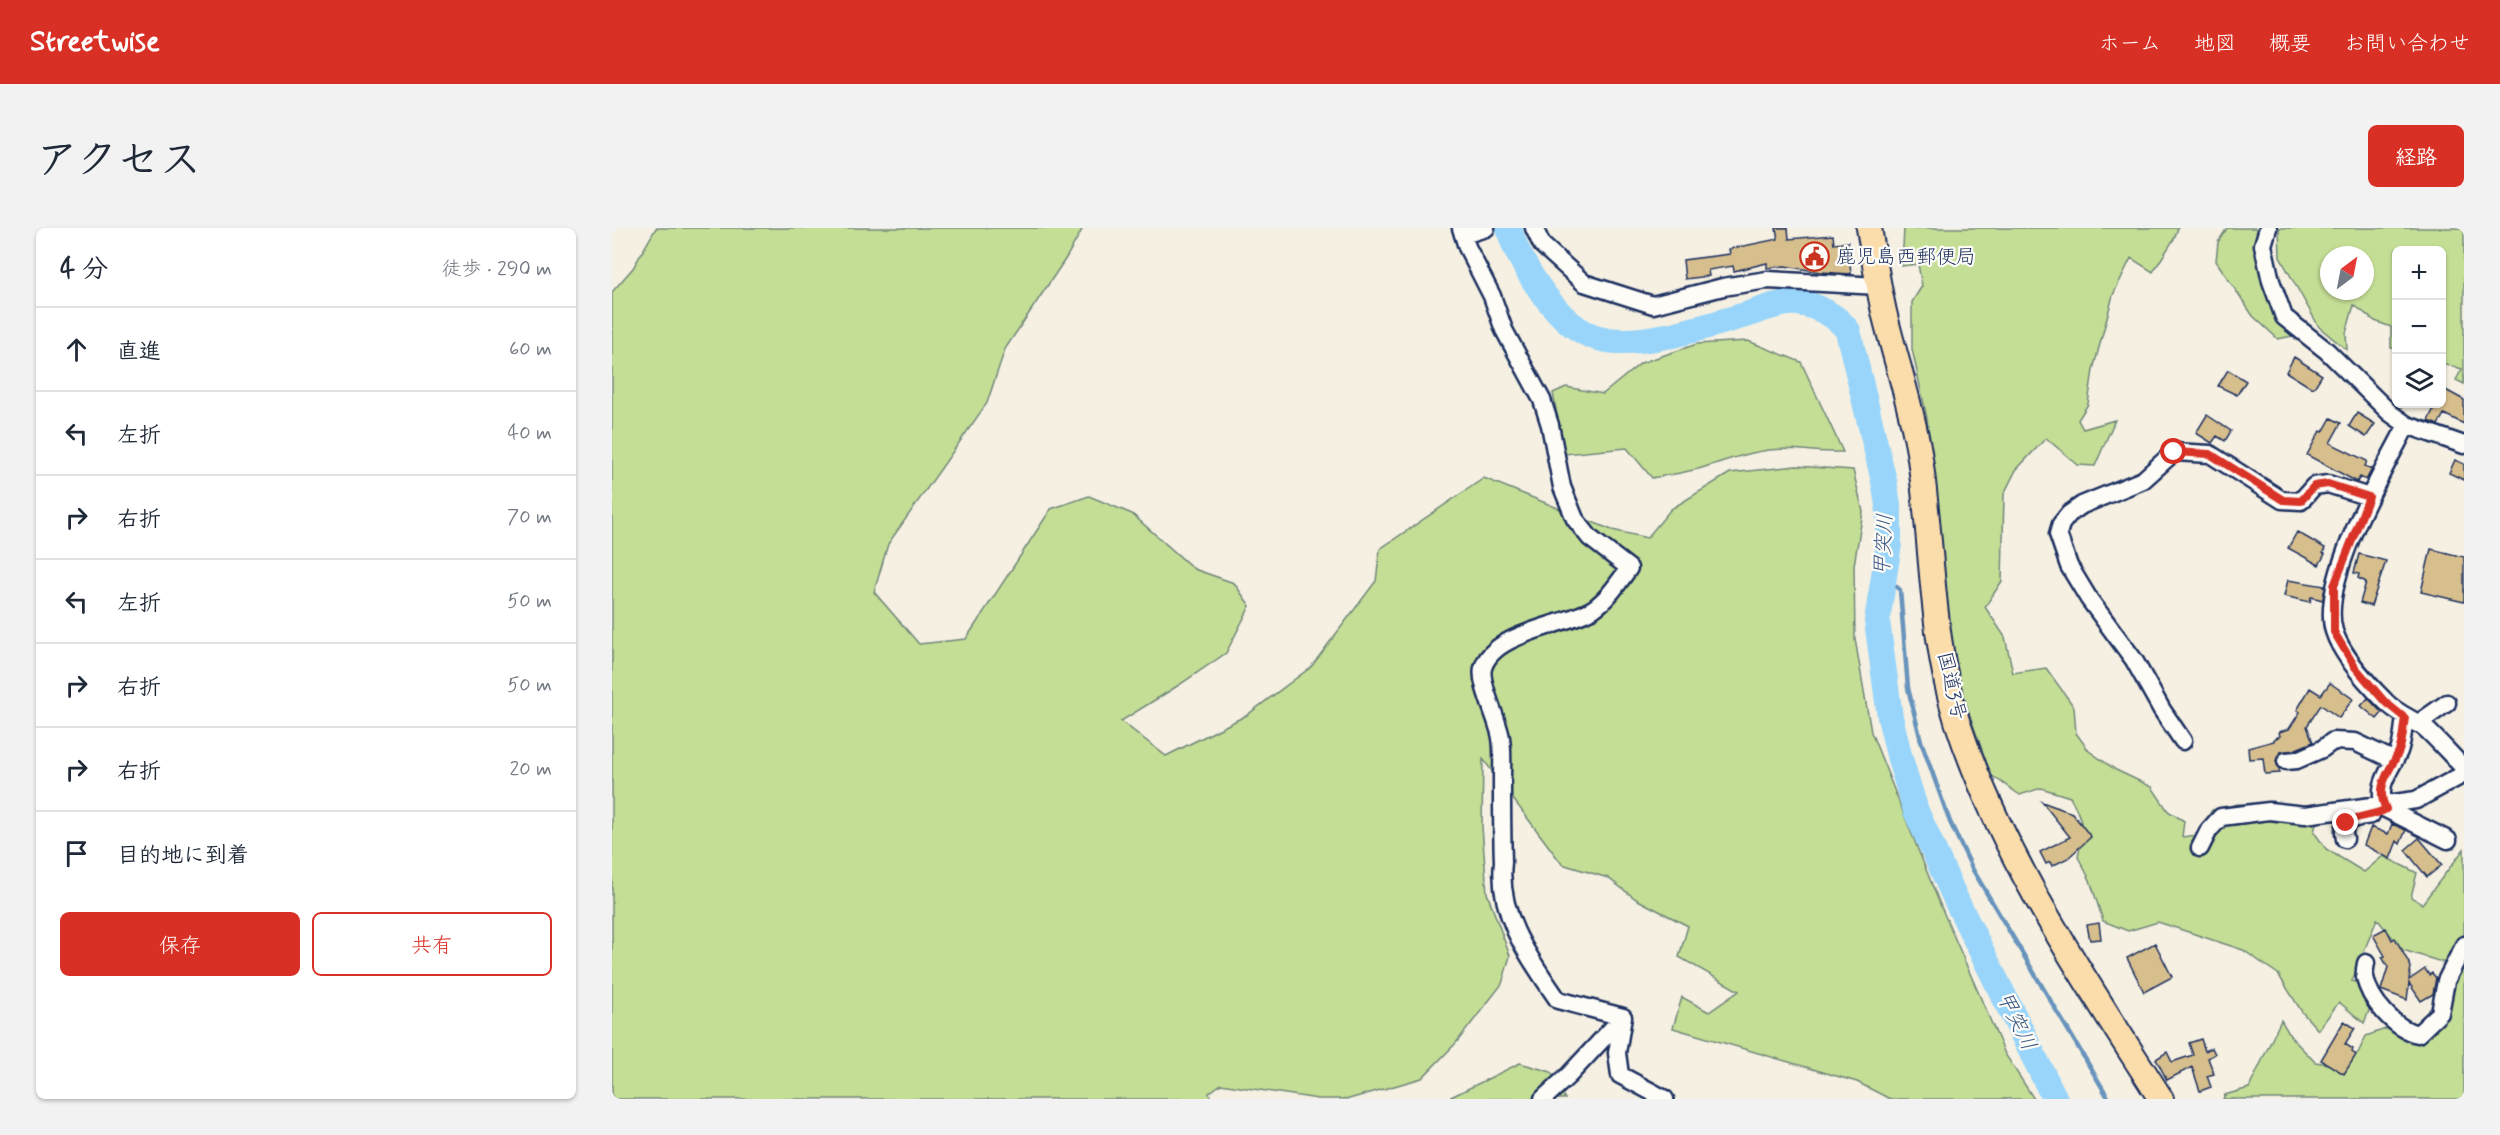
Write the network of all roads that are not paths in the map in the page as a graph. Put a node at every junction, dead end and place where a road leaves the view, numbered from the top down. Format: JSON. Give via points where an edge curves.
{"nodes":[{"id":1,"x":1486,"y":228,"type":"edge"},
{"id":2,"x":1534,"y":228,"type":"edge"},
{"id":3,"x":1869,"y":228,"type":"edge"},
{"id":4,"x":2268,"y":228,"type":"edge"},
{"id":5,"x":1462,"y":232,"type":"edge"},
{"id":6,"x":1879,"y":286,"type":"junction"},
{"id":7,"x":2408,"y":425,"type":"junction"},
{"id":8,"x":2464,"y":445,"type":"edge"},
{"id":9,"x":2369,"y":497,"type":"junction"},
{"id":10,"x":2447,"y":703,"type":"dead end"},
{"id":11,"x":2411,"y":721,"type":"junction"},
{"id":12,"x":2183,"y":741,"type":"dead end"},
{"id":13,"x":2393,"y":760,"type":"junction"},
{"id":14,"x":2286,"y":761,"type":"dead end"},
{"id":15,"x":2464,"y":768,"type":"edge"},
{"id":16,"x":2464,"y":774,"type":"edge"},
{"id":17,"x":2385,"y":806,"type":"junction"},
{"id":18,"x":2345,"y":839,"type":"dead end"},
{"id":19,"x":2448,"y":840,"type":"dead end"},
{"id":20,"x":2200,"y":848,"type":"dead end"},
{"id":21,"x":2464,"y":945,"type":"edge"},
{"id":22,"x":2366,"y":963,"type":"dead end"},
{"id":23,"x":1623,"y":1017,"type":"junction"},
{"id":24,"x":1543,"y":1099,"type":"edge"},
{"id":25,"x":1665,"y":1099,"type":"edge"},
{"id":26,"x":2161,"y":1099,"type":"edge"}],
"edges":[{"from":1,"to":5,"type":"street"},
{"from":2,"to":6,"type":"street","via":[[1542,245],[1584,283],[1653,305],[1767,280]]},
{"from":3,"to":6,"type":"highway","name":"国道3号"},
{"from":4,"to":7,"type":"street","via":[[2263,245],[2284,317]]},
{"from":5,"to":23,"type":"street","via":[[1504,330],[1542,400],[1562,487],[1575,519],[1590,538],[1629,568],[1605,600],[1590,610],[1504,645],[1487,657],[1482,670],[1502,740],[1501,882],[1514,927],[1523,949],[1558,1000]]},
{"from":6,"to":26,"type":"highway","name":"国道3号","via":[[1917,442],[1943,662],[1958,722],[1987,797],[2029,887]]},
{"from":7,"to":8,"type":"street"},
{"from":7,"to":9,"type":"street"},
{"from":9,"to":11,"type":"street","via":[[2334,586],[2334,632],[2355,667],[2385,702]]},
{"from":9,"to":12,"type":"street","via":[[2328,484],[2314,486],[2301,501],[2283,500],[2210,454],[2174,452],[2143,480],[2082,505],[2061,524],[2058,534],[2069,566],[2134,660]]},
{"from":10,"to":11,"type":"street"},
{"from":11,"to":13,"type":"street"},
{"from":11,"to":15,"type":"street","via":[[2424,727]]},
{"from":13,"to":14,"type":"street","via":[[2355,742],[2333,741],[2297,760]]},
{"from":13,"to":17,"type":"street","via":[[2382,791]]},
{"from":16,"to":17,"type":"street","via":[[2416,800]]},
{"from":17,"to":18,"type":"street","via":[[2377,814],[2346,823]]},
{"from":17,"to":19,"type":"street"},
{"from":17,"to":20,"type":"street","via":[[2305,815],[2269,811],[2221,817]]},
{"from":21,"to":22,"type":"street","via":[[2446,981],[2440,1013],[2418,1034],[2407,1032],[2369,991],[2364,975]]},
{"from":23,"to":24,"type":"street"},
{"from":23,"to":25,"type":"street","via":[[1617,1053],[1620,1075]]}]}
